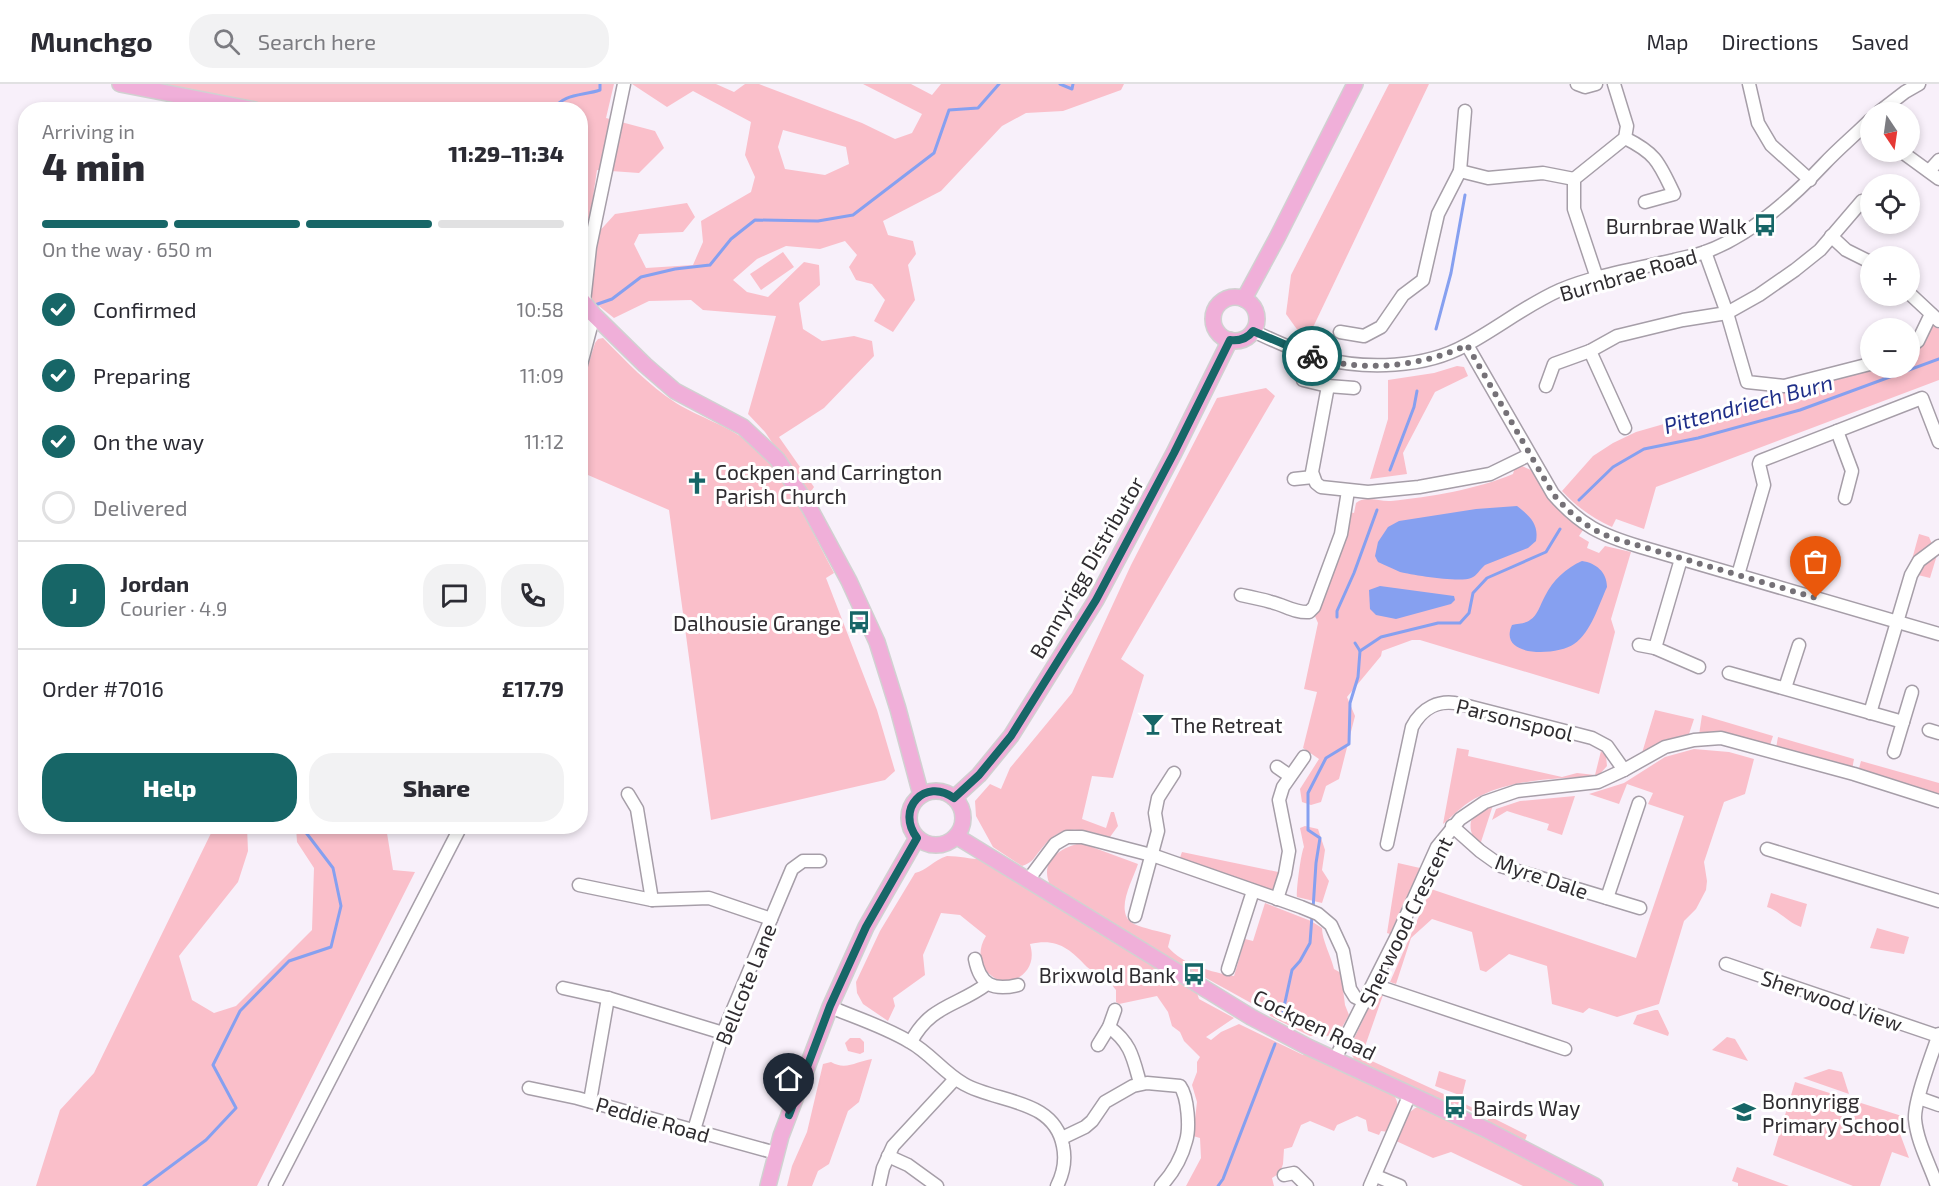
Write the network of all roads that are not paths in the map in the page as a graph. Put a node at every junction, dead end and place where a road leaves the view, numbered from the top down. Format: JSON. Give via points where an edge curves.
{"nodes":[{"id":1,"x":120,"y":84,"type":"edge"},
{"id":2,"x":624,"y":84,"type":"edge"},
{"id":3,"x":1355,"y":84,"type":"edge"},
{"id":4,"x":1577,"y":84,"type":"edge"},
{"id":5,"x":1596,"y":84,"type":"edge"},
{"id":6,"x":1614,"y":84,"type":"edge"},
{"id":7,"x":1749,"y":84,"type":"edge"},
{"id":8,"x":1919,"y":84,"type":"edge"},
{"id":9,"x":213,"y":102,"type":"edge"},
{"id":10,"x":1892,"y":102,"type":"edge"},
{"id":11,"x":1464,"y":111,"type":"dead end"},
{"id":12,"x":1860,"y":130,"type":"edge"},
{"id":13,"x":1625,"y":138,"type":"junction"},
{"id":14,"x":1939,"y":160,"type":"edge"},
{"id":15,"x":1916,"y":162,"type":"edge"},
{"id":16,"x":1461,"y":171,"type":"junction"},
{"id":17,"x":1934,"y":175,"type":"edge"},
{"id":18,"x":1574,"y":179,"type":"junction"},
{"id":19,"x":1810,"y":180,"type":"junction"},
{"id":20,"x":1645,"y":202,"type":"dead end"},
{"id":21,"x":1860,"y":203,"type":"edge"},
{"id":22,"x":1831,"y":236,"type":"junction"},
{"id":23,"x":1705,"y":252,"type":"junction"},
{"id":24,"x":1860,"y":257,"type":"edge"},
{"id":25,"x":588,"y":261,"type":"edge"},
{"id":26,"x":1598,"y":278,"type":"junction"},
{"id":27,"x":1244,"y":299,"type":"junction"},
{"id":28,"x":1920,"y":304,"type":"edge"},
{"id":29,"x":588,"y":308,"type":"edge"},
{"id":30,"x":1727,"y":313,"type":"junction"},
{"id":31,"x":594,"y":315,"type":"junction"},
{"id":32,"x":1935,"y":318,"type":"edge"},
{"id":33,"x":1253,"y":331,"type":"junction"},
{"id":34,"x":1340,"y":332,"type":"dead end"},
{"id":35,"x":588,"y":338,"type":"edge"},
{"id":36,"x":1920,"y":338,"type":"edge"},
{"id":37,"x":1230,"y":340,"type":"junction"},
{"id":38,"x":1467,"y":345,"type":"junction"},
{"id":39,"x":1590,"y":351,"type":"junction"},
{"id":40,"x":1860,"y":367,"type":"edge"},
{"id":41,"x":1303,"y":380,"type":"dead end"},
{"id":42,"x":1328,"y":386,"type":"junction"},
{"id":43,"x":1546,"y":386,"type":"dead end"},
{"id":44,"x":1354,"y":388,"type":"dead end"},
{"id":45,"x":1626,"y":428,"type":"dead end"},
{"id":46,"x":1837,"y":431,"type":"junction"},
{"id":47,"x":1939,"y":442,"type":"edge"},
{"id":48,"x":1529,"y":455,"type":"junction"},
{"id":49,"x":1313,"y":477,"type":"junction"},
{"id":50,"x":1294,"y":480,"type":"dead end"},
{"id":51,"x":1348,"y":491,"type":"junction"},
{"id":52,"x":1845,"y":498,"type":"dead end"},
{"id":53,"x":1939,"y":546,"type":"edge"},
{"id":54,"x":1682,"y":558,"type":"junction"},
{"id":55,"x":1738,"y":575,"type":"junction"},
{"id":56,"x":1242,"y":596,"type":"dead end"},
{"id":57,"x":1898,"y":621,"type":"junction"},
{"id":58,"x":1939,"y":634,"type":"edge"},
{"id":59,"x":1639,"y":645,"type":"dead end"},
{"id":60,"x":1798,"y":645,"type":"dead end"},
{"id":61,"x":1655,"y":648,"type":"junction"},
{"id":62,"x":1699,"y":667,"type":"dead end"},
{"id":63,"x":1729,"y":673,"type":"dead end"},
{"id":64,"x":1785,"y":688,"type":"junction"},
{"id":65,"x":1912,"y":693,"type":"dead end"},
{"id":66,"x":1870,"y":713,"type":"junction"},
{"id":67,"x":1903,"y":722,"type":"junction"},
{"id":68,"x":1894,"y":752,"type":"dead end"},
{"id":69,"x":1304,"y":757,"type":"dead end"},
{"id":70,"x":1277,"y":767,"type":"dead end"},
{"id":71,"x":1624,"y":770,"type":"junction"},
{"id":72,"x":1174,"y":773,"type":"dead end"},
{"id":73,"x":1290,"y":776,"type":"junction"},
{"id":74,"x":628,"y":795,"type":"dead end"},
{"id":75,"x":921,"y":795,"type":"junction"},
{"id":76,"x":954,"y":798,"type":"junction"},
{"id":77,"x":1939,"y":801,"type":"edge"},
{"id":78,"x":1639,"y":802,"type":"dead end"},
{"id":79,"x":1452,"y":826,"type":"junction"},
{"id":80,"x":457,"y":834,"type":"edge"},
{"id":81,"x":956,"y":836,"type":"junction"},
{"id":82,"x":917,"y":838,"type":"junction"},
{"id":83,"x":1387,"y":844,"type":"dead end"},
{"id":84,"x":1767,"y":849,"type":"dead end"},
{"id":85,"x":1151,"y":855,"type":"junction"},
{"id":86,"x":820,"y":861,"type":"dead end"},
{"id":87,"x":1028,"y":880,"type":"junction"},
{"id":88,"x":579,"y":885,"type":"dead end"},
{"id":89,"x":1253,"y":891,"type":"junction"},
{"id":90,"x":1607,"y":898,"type":"junction"},
{"id":91,"x":1277,"y":899,"type":"junction"},
{"id":92,"x":652,"y":900,"type":"junction"},
{"id":93,"x":1939,"y":901,"type":"edge"},
{"id":94,"x":1640,"y":908,"type":"dead end"},
{"id":95,"x":1135,"y":916,"type":"dead end"},
{"id":96,"x":771,"y":919,"type":"junction"},
{"id":97,"x":975,"y":959,"type":"dead end"},
{"id":98,"x":1726,"y":964,"type":"dead end"},
{"id":99,"x":1228,"y":969,"type":"dead end"},
{"id":100,"x":987,"y":984,"type":"junction"},
{"id":101,"x":1018,"y":985,"type":"dead end"},
{"id":102,"x":1374,"y":985,"type":"junction"},
{"id":103,"x":564,"y":988,"type":"dead end"},
{"id":104,"x":608,"y":998,"type":"junction"},
{"id":105,"x":1365,"y":1002,"type":"junction"},
{"id":106,"x":830,"y":1006,"type":"junction"},
{"id":107,"x":1115,"y":1010,"type":"dead end"},
{"id":108,"x":1109,"y":1028,"type":"junction"},
{"id":109,"x":723,"y":1033,"type":"junction"},
{"id":110,"x":1939,"y":1035,"type":"edge"},
{"id":111,"x":911,"y":1042,"type":"junction"},
{"id":112,"x":1098,"y":1045,"type":"dead end"},
{"id":113,"x":1565,"y":1049,"type":"dead end"},
{"id":114,"x":1335,"y":1059,"type":"junction"},
{"id":115,"x":955,"y":1079,"type":"junction"},
{"id":116,"x":1140,"y":1083,"type":"junction"},
{"id":117,"x":529,"y":1088,"type":"dead end"},
{"id":118,"x":1410,"y":1094,"type":"junction"},
{"id":119,"x":1919,"y":1098,"type":"junction"},
{"id":120,"x":590,"y":1101,"type":"junction"},
{"id":121,"x":1939,"y":1105,"type":"edge"},
{"id":122,"x":694,"y":1130,"type":"junction"},
{"id":123,"x":1062,"y":1138,"type":"junction"},
{"id":124,"x":776,"y":1153,"type":"junction"},
{"id":125,"x":888,"y":1156,"type":"junction"},
{"id":126,"x":1284,"y":1175,"type":"dead end"},
{"id":127,"x":1373,"y":1181,"type":"edge"},
{"id":128,"x":275,"y":1186,"type":"edge"},
{"id":129,"x":768,"y":1186,"type":"edge"},
{"id":130,"x":879,"y":1186,"type":"edge"},
{"id":131,"x":937,"y":1186,"type":"edge"},
{"id":132,"x":1058,"y":1186,"type":"edge"},
{"id":133,"x":1161,"y":1186,"type":"edge"},
{"id":134,"x":1307,"y":1186,"type":"edge"},
{"id":135,"x":1400,"y":1186,"type":"edge"},
{"id":136,"x":1595,"y":1186,"type":"edge"},
{"id":137,"x":1937,"y":1186,"type":"edge"}],
"edges":[{"from":1,"to":9,"type":"main road"},
{"from":2,"to":25,"type":"street"},
{"from":3,"to":27,"type":"main road"},
{"from":4,"to":5,"type":"street"},
{"from":6,"to":13,"type":"street","via":[[1627,126]]},
{"from":7,"to":19,"type":"street","via":[[1758,123],[1771,145]]},
{"from":8,"to":10,"type":"street"},
{"from":11,"to":16,"type":"street"},
{"from":12,"to":19,"type":"street","name":"Burnbrae Road"},
{"from":13,"to":18,"type":"street"},
{"from":13,"to":20,"type":"street","via":[[1646,149],[1659,162],[1674,194]]},
{"from":14,"to":17,"type":"street"},
{"from":15,"to":17,"type":"street"},
{"from":16,"to":18,"type":"street","via":[[1488,178],[1543,173]]},
{"from":16,"to":34,"type":"street","via":[[1438,214],[1423,280],[1403,295],[1381,327],[1364,336]]},
{"from":18,"to":26,"type":"street","via":[[1574,209]]},
{"from":19,"to":23,"type":"street","name":"Burnbrae Road","via":[[1768,216]]},
{"from":21,"to":22,"type":"street"},
{"from":22,"to":24,"type":"street"},
{"from":22,"to":30,"type":"street","via":[[1796,270]]},
{"from":23,"to":26,"type":"street","name":"Burnbrae Road"},
{"from":23,"to":30,"type":"street"},
{"from":26,"to":38,"type":"street","name":"Burnbrae Road","via":[[1561,290],[1516,313]]},
{"from":27,"to":33,"type":"main road","via":[[1256,311]]},
{"from":27,"to":37,"type":"main road","via":[[1225,299],[1214,312],[1215,328]]},
{"from":28,"to":32,"type":"street"},
{"from":29,"to":31,"type":"main road"},
{"from":30,"to":39,"type":"street","via":[[1617,336]]},
{"from":30,"to":40,"type":"street","via":[[1747,382],[1784,386]]},
{"from":31,"to":35,"type":"street"},
{"from":31,"to":75,"type":"main road","via":[[675,391],[744,427],[777,459],[809,507],[877,642]]},
{"from":32,"to":36,"type":"street"},
{"from":33,"to":37,"type":"main road","via":[[1246,338]]},
{"from":33,"to":38,"type":"street","name":"Burnbrae Road","via":[[1319,358],[1358,364],[1424,360]]},
{"from":37,"to":76,"type":"main road","name":"Bonnyrigg Distributor","via":[[1096,600],[1011,736]]},
{"from":38,"to":48,"type":"street"},
{"from":39,"to":43,"type":"street","via":[[1554,364]]},
{"from":39,"to":45,"type":"street"},
{"from":41,"to":42,"type":"street"},
{"from":42,"to":44,"type":"street"},
{"from":42,"to":49,"type":"street"},
{"from":46,"to":47,"type":"street","via":[[1922,399]]},
{"from":46,"to":52,"type":"street","via":[[1852,471]]},
{"from":46,"to":55,"type":"street","via":[[1760,461],[1764,485]]},
{"from":48,"to":51,"type":"street","via":[[1478,477],[1419,487]]},
{"from":48,"to":54,"type":"street","via":[[1564,507],[1591,528]]},
{"from":49,"to":50,"type":"street"},
{"from":49,"to":51,"type":"street","via":[[1321,487]]},
{"from":51,"to":56,"type":"street","via":[[1341,534],[1309,612],[1291,611],[1273,602]]},
{"from":53,"to":57,"type":"street","via":[[1914,567]]},
{"from":54,"to":55,"type":"street"},
{"from":54,"to":61,"type":"street"},
{"from":55,"to":57,"type":"street"},
{"from":57,"to":58,"type":"street"},
{"from":57,"to":66,"type":"street"},
{"from":59,"to":61,"type":"street"},
{"from":60,"to":64,"type":"street"},
{"from":61,"to":62,"type":"street"},
{"from":63,"to":64,"type":"street"},
{"from":64,"to":66,"type":"street"},
{"from":65,"to":67,"type":"street"},
{"from":66,"to":67,"type":"street"},
{"from":67,"to":68,"type":"street"},
{"from":69,"to":73,"type":"street"},
{"from":70,"to":73,"type":"street"},
{"from":71,"to":77,"type":"street","name":"Sherwood Crescent","via":[[1665,747],[1721,738]]},
{"from":71,"to":79,"type":"street","name":"Sherwood Crescent","via":[[1598,782],[1498,797],[1470,811]]},
{"from":71,"to":83,"type":"street","name":"Parsonspool","via":[[1607,746],[1592,738],[1452,702],[1433,705],[1420,714],[1412,727]]},
{"from":72,"to":85,"type":"street","via":[[1158,798],[1158,831]]},
{"from":73,"to":91,"type":"street","via":[[1280,800],[1289,851]]},
{"from":74,"to":92,"type":"street","via":[[637,809]]},
{"from":75,"to":76,"type":"main road","via":[[938,791]]},
{"from":75,"to":82,"type":"main road","via":[[910,808],[909,816]]},
{"from":76,"to":81,"type":"main road","via":[[963,819]]},
{"from":78,"to":90,"type":"street","name":"Myre Dale"},
{"from":79,"to":90,"type":"street","name":"Myre Dale","via":[[1501,866]]},
{"from":79,"to":102,"type":"street","name":"Sherwood Crescent","via":[[1432,856]]},
{"from":80,"to":128,"type":"street"},
{"from":81,"to":82,"type":"main road","via":[[937,846]]},
{"from":81,"to":87,"type":"main road","name":"Cockpen Road"},
{"from":82,"to":106,"type":"main road","via":[[866,927]]},
{"from":84,"to":93,"type":"street"},
{"from":85,"to":87,"type":"street","name":"Cockpen Road","via":[[1082,837],[1067,837],[1055,844]]},
{"from":85,"to":89,"type":"street","name":"Cockpen Road"},
{"from":85,"to":95,"type":"street"},
{"from":86,"to":96,"type":"street","name":"Bellcote Lane","via":[[803,861],[792,869]]},
{"from":87,"to":114,"type":"main road","name":"Cockpen Road","via":[[1251,1017]]},
{"from":88,"to":92,"type":"street"},
{"from":89,"to":91,"type":"street","name":"Cockpen Road"},
{"from":89,"to":99,"type":"street"},
{"from":90,"to":94,"type":"street","name":"Myre Dale"},
{"from":91,"to":105,"type":"street","name":"Cockpen Road","via":[[1318,914],[1331,925],[1352,994]]},
{"from":92,"to":96,"type":"street","via":[[708,898]]},
{"from":96,"to":109,"type":"street","name":"Bellcote Lane"},
{"from":97,"to":100,"type":"street"},
{"from":98,"to":110,"type":"street","name":"Sherwood View"},
{"from":100,"to":101,"type":"street","via":[[1004,988]]},
{"from":100,"to":111,"type":"street","via":[[928,1018]]},
{"from":102,"to":105,"type":"street","name":"Sherwood Crescent"},
{"from":102,"to":113,"type":"street","via":[[1546,1039]]},
{"from":103,"to":104,"type":"street"},
{"from":104,"to":109,"type":"street"},
{"from":104,"to":120,"type":"street"},
{"from":105,"to":114,"type":"street","name":"Sherwood Crescent"},
{"from":106,"to":111,"type":"street"},
{"from":106,"to":124,"type":"main road"},
{"from":107,"to":108,"type":"street"},
{"from":108,"to":112,"type":"street"},
{"from":108,"to":116,"type":"street","via":[[1128,1045]]},
{"from":109,"to":122,"type":"street","name":"Bellcote Lane"},
{"from":110,"to":119,"type":"street"},
{"from":111,"to":115,"type":"street"},
{"from":114,"to":118,"type":"main road","name":"Cockpen Road"},
{"from":115,"to":123,"type":"street","via":[[974,1090],[1034,1108],[1048,1118]]},
{"from":115,"to":125,"type":"street"},
{"from":116,"to":123,"type":"street","via":[[1109,1098],[1085,1126]]},
{"from":116,"to":133,"type":"street","via":[[1180,1086],[1188,1114],[1186,1140],[1170,1176]]},
{"from":117,"to":120,"type":"street","name":"Peddie Road"},
{"from":118,"to":127,"type":"street"},
{"from":118,"to":136,"type":"main road","name":"Cockpen Road"},
{"from":119,"to":121,"type":"street"},
{"from":119,"to":137,"type":"street","via":[[1917,1128]]},
{"from":120,"to":122,"type":"street","name":"Peddie Road"},
{"from":122,"to":124,"type":"street","name":"Peddie Road"},
{"from":123,"to":132,"type":"street","via":[[1064,1168]]},
{"from":124,"to":129,"type":"main road"},
{"from":125,"to":130,"type":"street"},
{"from":125,"to":131,"type":"street"},
{"from":126,"to":134,"type":"street","via":[[1294,1173]]},
{"from":127,"to":135,"type":"street"}]}
